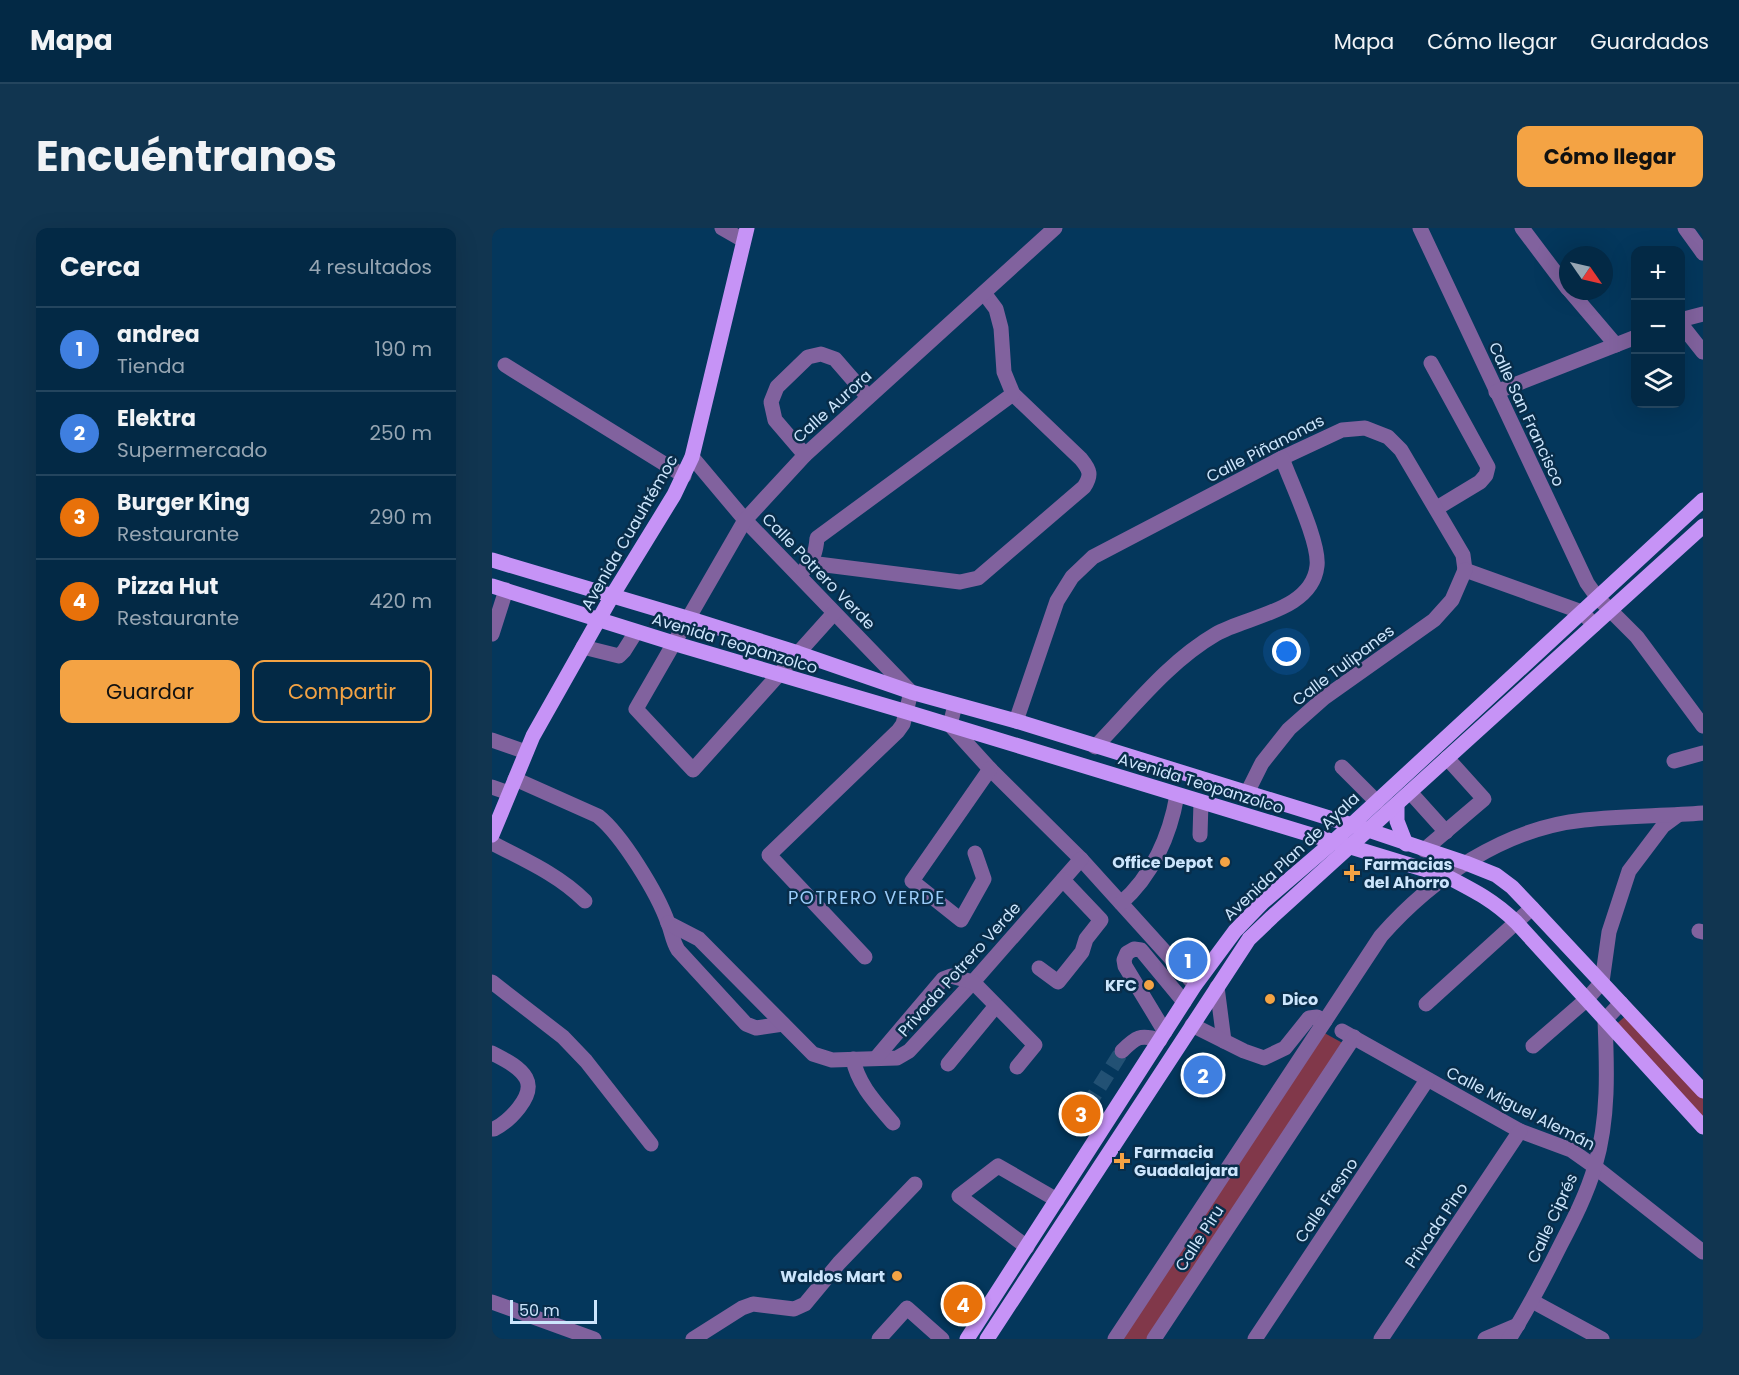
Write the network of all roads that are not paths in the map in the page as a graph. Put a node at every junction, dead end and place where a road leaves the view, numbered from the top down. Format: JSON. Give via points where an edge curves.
{"nodes":[{"id":1,"x":722,"y":228,"type":"edge"},
{"id":2,"x":1055,"y":228,"type":"edge"},
{"id":3,"x":1420,"y":228,"type":"edge"},
{"id":4,"x":1685,"y":228,"type":"edge"},
{"id":5,"x":745,"y":234,"type":"edge"},
{"id":6,"x":1526,"y":234,"type":"edge"},
{"id":7,"x":1703,"y":253,"type":"edge"},
{"id":8,"x":1559,"y":277,"type":"edge"},
{"id":9,"x":984,"y":293,"type":"junction"},
{"id":10,"x":1578,"y":300,"type":"edge"},
{"id":11,"x":1703,"y":314,"type":"edge"},
{"id":12,"x":1685,"y":320,"type":"edge"},
{"id":13,"x":1685,"y":329,"type":"edge"},
{"id":14,"x":1631,"y":339,"type":"edge"},
{"id":15,"x":1616,"y":345,"type":"junction"},
{"id":16,"x":1703,"y":352,"type":"edge"},
{"id":17,"x":1431,"y":363,"type":"dead end"},
{"id":18,"x":505,"y":365,"type":"dead end"},
{"id":19,"x":1496,"y":392,"type":"junction"},
{"id":20,"x":1013,"y":394,"type":"junction"},
{"id":21,"x":868,"y":398,"type":"junction"},
{"id":22,"x":805,"y":455,"type":"junction"},
{"id":23,"x":692,"y":457,"type":"junction"},
{"id":24,"x":1281,"y":458,"type":"junction"},
{"id":25,"x":684,"y":476,"type":"junction"},
{"id":26,"x":1703,"y":500,"type":"edge"},
{"id":27,"x":1437,"y":508,"type":"junction"},
{"id":28,"x":745,"y":520,"type":"junction"},
{"id":29,"x":1703,"y":526,"type":"edge"},
{"id":30,"x":492,"y":560,"type":"edge"},
{"id":31,"x":810,"y":563,"type":"junction"},
{"id":32,"x":1465,"y":570,"type":"junction"},
{"id":33,"x":798,"y":575,"type":"junction"},
{"id":34,"x":499,"y":588,"type":"edge"},
{"id":35,"x":612,"y":596,"type":"junction"},
{"id":36,"x":1597,"y":597,"type":"junction"},
{"id":37,"x":1610,"y":610,"type":"junction"},
{"id":38,"x":1581,"y":612,"type":"junction"},
{"id":39,"x":834,"y":613,"type":"junction"},
{"id":40,"x":688,"y":619,"type":"junction"},
{"id":41,"x":599,"y":620,"type":"junction"},
{"id":42,"x":1594,"y":625,"type":"junction"},
{"id":43,"x":636,"y":632,"type":"junction"},
{"id":44,"x":492,"y":634,"type":"edge"},
{"id":45,"x":675,"y":644,"type":"junction"},
{"id":46,"x":583,"y":647,"type":"junction"},
{"id":47,"x":798,"y":653,"type":"junction"},
{"id":48,"x":779,"y":675,"type":"junction"},
{"id":49,"x":911,"y":692,"type":"junction"},
{"id":50,"x":955,"y":705,"type":"junction"},
{"id":51,"x":907,"y":712,"type":"junction"},
{"id":52,"x":1016,"y":721,"type":"junction"},
{"id":53,"x":950,"y":725,"type":"junction"},
{"id":54,"x":1703,"y":726,"type":"edge"},
{"id":55,"x":492,"y":740,"type":"edge"},
{"id":56,"x":1095,"y":747,"type":"junction"},
{"id":57,"x":526,"y":752,"type":"junction"},
{"id":58,"x":1703,"y":753,"type":"edge"},
{"id":59,"x":1447,"y":758,"type":"junction"},
{"id":60,"x":1674,"y":761,"type":"dead end"},
{"id":61,"x":1342,"y":766,"type":"dead end"},
{"id":62,"x":1163,"y":768,"type":"junction"},
{"id":63,"x":990,"y":769,"type":"junction"},
{"id":64,"x":512,"y":786,"type":"junction"},
{"id":65,"x":492,"y":787,"type":"edge"},
{"id":66,"x":1158,"y":790,"type":"junction"},
{"id":67,"x":1410,"y":792,"type":"junction"},
{"id":68,"x":1247,"y":793,"type":"junction"},
{"id":69,"x":1177,"y":795,"type":"junction"},
{"id":70,"x":1201,"y":802,"type":"junction"},
{"id":71,"x":1377,"y":802,"type":"junction"},
{"id":72,"x":1397,"y":804,"type":"junction"},
{"id":73,"x":1703,"y":813,"type":"edge"},
{"id":74,"x":1678,"y":815,"type":"junction"},
{"id":75,"x":1351,"y":825,"type":"junction"},
{"id":76,"x":1368,"y":830,"type":"junction"},
{"id":77,"x":1446,"y":832,"type":"junction"},
{"id":78,"x":492,"y":835,"type":"edge"},
{"id":79,"x":1200,"y":835,"type":"dead end"},
{"id":80,"x":1333,"y":842,"type":"junction"},
{"id":81,"x":492,"y":843,"type":"edge"},
{"id":82,"x":1406,"y":843,"type":"junction"},
{"id":83,"x":1350,"y":846,"type":"junction"},
{"id":84,"x":1424,"y":850,"type":"junction"},
{"id":85,"x":975,"y":854,"type":"dead end"},
{"id":86,"x":1081,"y":859,"type":"junction"},
{"id":87,"x":1466,"y":863,"type":"junction"},
{"id":88,"x":1446,"y":876,"type":"junction"},
{"id":89,"x":1063,"y":880,"type":"junction"},
{"id":90,"x":585,"y":901,"type":"dead end"},
{"id":91,"x":1121,"y":903,"type":"junction"},
{"id":92,"x":1532,"y":908,"type":"junction"},
{"id":93,"x":1516,"y":922,"type":"junction"},
{"id":94,"x":668,"y":923,"type":"junction"},
{"id":95,"x":865,"y":957,"type":"dead end"},
{"id":96,"x":1040,"y":968,"type":"dead end"},
{"id":97,"x":492,"y":982,"type":"edge"},
{"id":98,"x":972,"y":982,"type":"junction"},
{"id":99,"x":1602,"y":982,"type":"junction"},
{"id":100,"x":1195,"y":985,"type":"junction"},
{"id":101,"x":1217,"y":987,"type":"junction"},
{"id":102,"x":1586,"y":1000,"type":"junction"},
{"id":103,"x":1184,"y":1002,"type":"junction"},
{"id":104,"x":1621,"y":1003,"type":"junction"},
{"id":105,"x":1425,"y":1004,"type":"dead end"},
{"id":106,"x":995,"y":1007,"type":"junction"},
{"id":107,"x":1605,"y":1020,"type":"junction"},
{"id":108,"x":1325,"y":1021,"type":"junction"},
{"id":109,"x":783,"y":1024,"type":"junction"},
{"id":110,"x":1192,"y":1025,"type":"junction"},
{"id":111,"x":1348,"y":1034,"type":"joint"},
{"id":112,"x":1162,"y":1036,"type":"junction"},
{"id":113,"x":1224,"y":1041,"type":"junction"},
{"id":114,"x":1533,"y":1046,"type":"dead end"},
{"id":115,"x":1122,"y":1051,"type":"tunnel mouth"},
{"id":116,"x":492,"y":1053,"type":"edge"},
{"id":117,"x":852,"y":1059,"type":"junction"},
{"id":118,"x":876,"y":1059,"type":"junction"},
{"id":119,"x":948,"y":1064,"type":"dead end"},
{"id":120,"x":1017,"y":1067,"type":"dead end"},
{"id":121,"x":1427,"y":1080,"type":"junction"},
{"id":122,"x":1703,"y":1091,"type":"edge"},
{"id":123,"x":893,"y":1123,"type":"dead end"},
{"id":124,"x":1703,"y":1127,"type":"edge"},
{"id":125,"x":492,"y":1129,"type":"edge"},
{"id":126,"x":1520,"y":1131,"type":"junction"},
{"id":127,"x":651,"y":1144,"type":"dead end"},
{"id":128,"x":1595,"y":1167,"type":"junction"},
{"id":129,"x":915,"y":1184,"type":"dead end"},
{"id":130,"x":1057,"y":1200,"type":"junction"},
{"id":131,"x":1027,"y":1247,"type":"junction"},
{"id":132,"x":1703,"y":1252,"type":"edge"},
{"id":133,"x":1532,"y":1301,"type":"junction"},
{"id":134,"x":492,"y":1302,"type":"edge"},
{"id":135,"x":1518,"y":1325,"type":"junction"},
{"id":136,"x":594,"y":1339,"type":"edge"},
{"id":137,"x":693,"y":1339,"type":"edge"},
{"id":138,"x":879,"y":1339,"type":"edge"},
{"id":139,"x":942,"y":1339,"type":"edge"},
{"id":140,"x":967,"y":1339,"type":"edge"},
{"id":141,"x":987,"y":1339,"type":"edge"},
{"id":142,"x":1115,"y":1339,"type":"edge"},
{"id":143,"x":1154,"y":1339,"type":"edge"},
{"id":144,"x":1255,"y":1339,"type":"edge"},
{"id":145,"x":1381,"y":1339,"type":"edge"},
{"id":146,"x":1485,"y":1339,"type":"edge"},
{"id":147,"x":1509,"y":1339,"type":"edge"},
{"id":148,"x":1602,"y":1339,"type":"edge"}],
"edges":[{"from":1,"to":5,"type":"street"},
{"from":2,"to":9,"type":"street","name":"Calle Aurora"},
{"from":3,"to":19,"type":"street","name":"Calle San Francisco"},
{"from":4,"to":7,"type":"street"},
{"from":5,"to":23,"type":"main road","name":"Avenida Cuauhtémoc"},
{"from":6,"to":8,"type":"street"},
{"from":9,"to":20,"type":"street","via":[[996,309],[1004,372]]},
{"from":9,"to":21,"type":"street","name":"Calle Aurora"},
{"from":10,"to":15,"type":"street"},
{"from":11,"to":12,"type":"street"},
{"from":13,"to":16,"type":"street"},
{"from":14,"to":15,"type":"street"},
{"from":15,"to":19,"type":"street"},
{"from":17,"to":27,"type":"street","via":[[1488,467],[1480,482]]},
{"from":18,"to":25,"type":"street"},
{"from":19,"to":36,"type":"street","name":"Calle San Francisco"},
{"from":20,"to":31,"type":"street","via":[[817,538]]},
{"from":20,"to":31,"type":"street","via":[[1081,459],[1090,478],[978,578],[960,582]]},
{"from":21,"to":22,"type":"street","name":"Calle Aurora"},
{"from":21,"to":22,"type":"street","via":[[835,359],[821,354],[808,357],[777,387],[771,402],[775,420]]},
{"from":22,"to":28,"type":"street","name":"Calle Aurora"},
{"from":23,"to":25,"type":"main road","name":"Avenida Cuauhtémoc"},
{"from":23,"to":28,"type":"street","name":"Calle Potrero Verde"},
{"from":24,"to":27,"type":"street","name":"Calle Piñanonas","via":[[1342,430],[1365,428],[1388,437],[1401,450]]},
{"from":24,"to":52,"type":"street","name":"Calle Piñanonas","via":[[1093,557],[1071,577],[1057,601]]},
{"from":24,"to":56,"type":"street","via":[[1317,548],[1317,567],[1310,586],[1293,602],[1217,633],[1181,657]]},
{"from":25,"to":35,"type":"main road","name":"Avenida Cuauhtémoc"},
{"from":26,"to":36,"type":"main road","name":"Avenida Plan de Ayala"},
{"from":27,"to":32,"type":"street","name":"Calle Piñanonas","via":[[1463,555]]},
{"from":28,"to":33,"type":"street","name":"Calle Potrero Verde"},
{"from":28,"to":40,"type":"street","name":"Calle Aurora"},
{"from":29,"to":37,"type":"main road","name":"Avenida Plan de Ayala"},
{"from":30,"to":35,"type":"main road","name":"Avenida Teopanzolco"},
{"from":31,"to":33,"type":"street"},
{"from":32,"to":38,"type":"street"},
{"from":32,"to":68,"type":"street","name":"Calle Tulipanes","via":[[1452,600],[1434,620],[1324,698],[1289,729],[1262,763]]},
{"from":33,"to":39,"type":"street","name":"Calle Potrero Verde"},
{"from":34,"to":41,"type":"main road","name":"Avenida Teopanzolco"},
{"from":34,"to":44,"type":"street"},
{"from":35,"to":40,"type":"main road","name":"Avenida Teopanzolco"},
{"from":35,"to":41,"type":"main road","name":"Avenida Cuauhtémoc"},
{"from":36,"to":37,"type":"street","name":"Calle San Francisco"},
{"from":36,"to":38,"type":"main road","name":"Avenida Plan de Ayala"},
{"from":37,"to":42,"type":"main road","name":"Avenida Plan de Ayala"},
{"from":37,"to":54,"type":"street","name":"Calle San Francisco","via":[[1637,637]]},
{"from":38,"to":42,"type":"street"},
{"from":38,"to":71,"type":"main road","name":"Avenida Plan de Ayala"},
{"from":39,"to":47,"type":"street"},
{"from":39,"to":49,"type":"street","name":"Calle Potrero Verde"},
{"from":40,"to":45,"type":"street","name":"Calle Aurora"},
{"from":40,"to":47,"type":"main road","name":"Avenida Teopanzolco"},
{"from":41,"to":43,"type":"main road","name":"Avenida Teopanzolco"},
{"from":41,"to":46,"type":"main road","name":"Avenida Cuauhtémoc"},
{"from":42,"to":59,"type":"main road","name":"Avenida Plan de Ayala"},
{"from":43,"to":45,"type":"main road","name":"Avenida Teopanzolco"},
{"from":43,"to":46,"type":"street","via":[[619,656]]},
{"from":45,"to":48,"type":"main road","name":"Avenida Teopanzolco"},
{"from":45,"to":48,"type":"street","name":"Calle Aurora","via":[[636,709],[693,770]]},
{"from":46,"to":57,"type":"main road","name":"Avenida Cuauhtémoc"},
{"from":47,"to":48,"type":"street"},
{"from":47,"to":49,"type":"main road","name":"Avenida Teopanzolco"},
{"from":48,"to":51,"type":"main road","name":"Avenida Teopanzolco"},
{"from":49,"to":50,"type":"main road","name":"Avenida Teopanzolco"},
{"from":49,"to":51,"type":"street"},
{"from":50,"to":52,"type":"main road","name":"Avenida Teopanzolco"},
{"from":50,"to":53,"type":"street"},
{"from":51,"to":53,"type":"main road","name":"Avenida Teopanzolco"},
{"from":51,"to":95,"type":"street","via":[[898,731],[769,855]]},
{"from":52,"to":56,"type":"main road","name":"Avenida Teopanzolco"},
{"from":53,"to":63,"type":"street"},
{"from":53,"to":66,"type":"main road","name":"Avenida Teopanzolco"},
{"from":55,"to":57,"type":"street"},
{"from":56,"to":62,"type":"main road","name":"Avenida Teopanzolco"},
{"from":57,"to":64,"type":"main road","name":"Avenida Cuauhtémoc"},
{"from":58,"to":60,"type":"street"},
{"from":59,"to":67,"type":"main road","name":"Avenida Plan de Ayala"},
{"from":59,"to":77,"type":"street","via":[[1484,799]]},
{"from":61,"to":71,"type":"street"},
{"from":62,"to":66,"type":"main road"},
{"from":62,"to":68,"type":"main road","name":"Avenida Teopanzolco"},
{"from":63,"to":85,"type":"street","name":"Privada Potrero Verde","via":[[912,881],[962,920],[984,879]]},
{"from":63,"to":86,"type":"street"},
{"from":64,"to":65,"type":"street"},
{"from":64,"to":78,"type":"main road","name":"Avenida Cuauhtémoc"},
{"from":64,"to":94,"type":"street","via":[[598,816],[610,825],[644,874]]},
{"from":66,"to":69,"type":"main road","name":"Avenida Teopanzolco"},
{"from":67,"to":72,"type":"main road","name":"Avenida Plan de Ayala"},
{"from":67,"to":77,"type":"street"},
{"from":68,"to":75,"type":"main road","name":"Avenida Teopanzolco"},
{"from":69,"to":70,"type":"main road","name":"Avenida Teopanzolco"},
{"from":69,"to":91,"type":"street","via":[[1164,842],[1153,864]]},
{"from":70,"to":79,"type":"street"},
{"from":70,"to":80,"type":"main road","name":"Avenida Teopanzolco"},
{"from":71,"to":75,"type":"main road","name":"Avenida Plan de Ayala"},
{"from":72,"to":76,"type":"main road","name":"Avenida Plan de Ayala"},
{"from":72,"to":82,"type":"main road","via":[[1397,821]]},
{"from":73,"to":74,"type":"street"},
{"from":74,"to":87,"type":"street","via":[[1582,820],[1494,846]]},
{"from":74,"to":99,"type":"street","via":[[1663,826],[1629,872],[1609,932]]},
{"from":75,"to":76,"type":"main road","name":"Avenida Teopanzolco"},
{"from":75,"to":80,"type":"main road","name":"Avenida Plan de Ayala"},
{"from":76,"to":82,"type":"main road","name":"Avenida Teopanzolco"},
{"from":76,"to":83,"type":"main road","name":"Avenida Plan de Ayala"},
{"from":77,"to":84,"type":"street"},
{"from":80,"to":83,"type":"main road","name":"Avenida Teopanzolco"},
{"from":80,"to":100,"type":"main road","name":"Avenida Plan de Ayala","via":[[1263,902]]},
{"from":81,"to":90,"type":"street","via":[[557,877]]},
{"from":82,"to":84,"type":"main road","name":"Avenida Teopanzolco"},
{"from":83,"to":88,"type":"main road","name":"Avenida Teopanzolco"},
{"from":83,"to":101,"type":"main road","name":"Avenida Plan de Ayala","via":[[1249,939]]},
{"from":84,"to":87,"type":"main road","name":"Avenida Teopanzolco"},
{"from":86,"to":89,"type":"street"},
{"from":86,"to":91,"type":"street"},
{"from":87,"to":88,"type":"street"},
{"from":87,"to":92,"type":"main road","name":"Avenida Teopanzolco","via":[[1496,875]]},
{"from":88,"to":93,"type":"main road","name":"Avenida Teopanzolco","via":[[1496,903]]},
{"from":88,"to":108,"type":"street","via":[[1381,936]]},
{"from":89,"to":96,"type":"street","via":[[1101,920],[1058,982]]},
{"from":89,"to":98,"type":"street","name":"Privada Potrero Verde"},
{"from":91,"to":100,"type":"street"},
{"from":92,"to":93,"type":"street"},
{"from":92,"to":99,"type":"main road","name":"Avenida Teopanzolco"},
{"from":93,"to":102,"type":"main road","name":"Avenida Teopanzolco"},
{"from":93,"to":105,"type":"street"},
{"from":94,"to":109,"type":"street","via":[[699,939]]},
{"from":94,"to":109,"type":"street","via":[[678,950],[746,1024],[756,1028]]},
{"from":97,"to":127,"type":"street","via":[[563,1037]]},
{"from":98,"to":106,"type":"street"},
{"from":98,"to":118,"type":"street","name":"Privada Potrero Verde","via":[[909,1051],[897,1058]]},
{"from":98,"to":118,"type":"street","via":[[951,976],[943,979]]},
{"from":99,"to":102,"type":"street"},
{"from":99,"to":104,"type":"main road","name":"Avenida Teopanzolco"},
{"from":100,"to":103,"type":"main road","name":"Avenida Plan de Ayala"},
{"from":101,"to":110,"type":"main road","name":"Avenida Plan de Ayala"},
{"from":101,"to":113,"type":"street"},
{"from":102,"to":107,"type":"main road","name":"Avenida Teopanzolco"},
{"from":102,"to":114,"type":"street"},
{"from":103,"to":112,"type":"main road","name":"Avenida Plan de Ayala"},
{"from":103,"to":112,"type":"street","via":[[1142,950],[1127,953],[1125,966]]},
{"from":104,"to":107,"type":"street"},
{"from":104,"to":122,"type":"main road","name":"Avenida Teopanzolco"},
{"from":106,"to":119,"type":"street"},
{"from":106,"to":120,"type":"street","via":[[1035,1045]]},
{"from":107,"to":124,"type":"main road","name":"Avenida Teopanzolco"},
{"from":107,"to":128,"type":"street","name":"Calle Ciprés","via":[[1605,1103]]},
{"from":108,"to":113,"type":"street","via":[[1309,1018],[1285,1048],[1264,1058]]},
{"from":108,"to":142,"type":"street"},
{"from":109,"to":117,"type":"street","name":"Privada Potrero Verde","via":[[813,1054],[832,1060]]},
{"from":110,"to":113,"type":"street"},
{"from":110,"to":141,"type":"main road","name":"Avenida Plan de Ayala"},
{"from":111,"to":121,"type":"street","name":"Calle Miguel Alemán"},
{"from":111,"to":143,"type":"street","name":"Calle Piru"},
{"from":112,"to":115,"type":"street","via":[[1134,1039]]},
{"from":112,"to":130,"type":"main road","name":"Avenida Plan de Ayala","via":[[1093,1133]]},
{"from":116,"to":125,"type":"street","via":[[519,1069],[527,1080],[527,1091],[506,1123]]},
{"from":117,"to":118,"type":"street","name":"Privada Potrero Verde"},
{"from":117,"to":123,"type":"street","via":[[855,1072],[871,1097]]},
{"from":121,"to":126,"type":"street","name":"Calle Miguel Alemán"},
{"from":121,"to":144,"type":"street","name":"Calle Fresno"},
{"from":126,"to":128,"type":"street","name":"Calle Miguel Alemán","via":[[1571,1150]]},
{"from":126,"to":145,"type":"street","name":"Privada Pino"},
{"from":128,"to":132,"type":"street","name":"Calle Miguel Alemán"},
{"from":128,"to":133,"type":"street","name":"Calle Ciprés","via":[[1578,1211]]},
{"from":129,"to":137,"type":"street","via":[[805,1304],[794,1309],[753,1304]]},
{"from":130,"to":131,"type":"main road","name":"Avenida Plan de Ayala"},
{"from":130,"to":131,"type":"street","via":[[998,1166],[959,1196]]},
{"from":131,"to":140,"type":"main road","name":"Avenida Plan de Ayala"},
{"from":133,"to":135,"type":"street","name":"Calle Ciprés"},
{"from":133,"to":148,"type":"street"},
{"from":134,"to":136,"type":"street"},
{"from":135,"to":146,"type":"street"},
{"from":135,"to":147,"type":"street","name":"Calle Ciprés"},
{"from":138,"to":139,"type":"street","via":[[907,1308]]}]}
